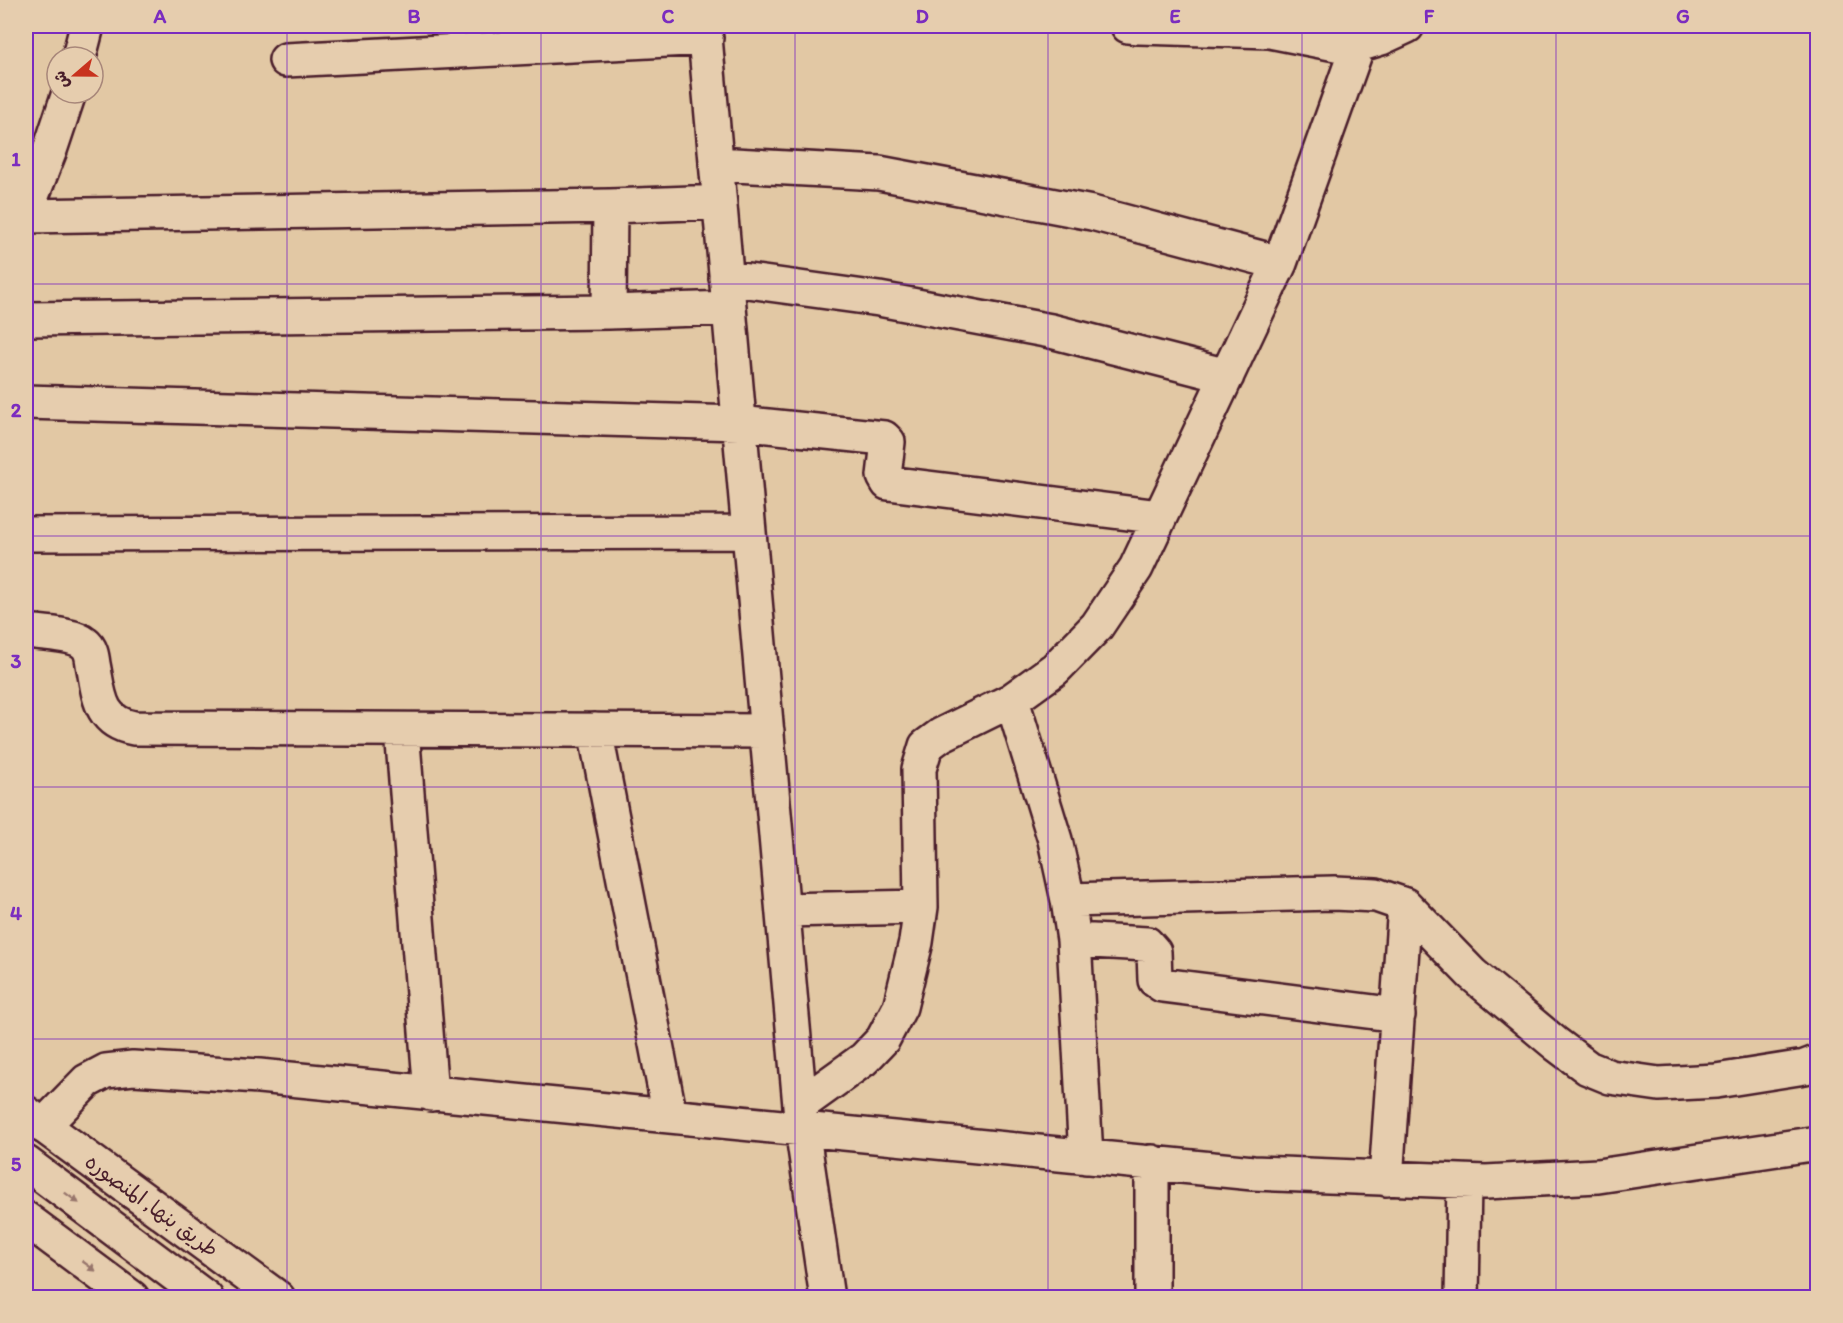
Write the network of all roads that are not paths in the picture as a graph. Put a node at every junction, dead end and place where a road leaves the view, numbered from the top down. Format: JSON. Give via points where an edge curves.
{"nodes":[{"id":1,"x":87,"y":26,"type":"edge"},
{"id":2,"x":1128,"y":26,"type":"edge"},
{"id":3,"x":1407,"y":26,"type":"edge"},
{"id":4,"x":1270,"y":28,"type":"edge"},
{"id":5,"x":705,"y":32,"type":"edge"},
{"id":6,"x":82,"y":45,"type":"edge"},
{"id":7,"x":1358,"y":45,"type":"junction"},
{"id":8,"x":286,"y":60,"type":"dead end"},
{"id":9,"x":65,"y":105,"type":"edge"},
{"id":10,"x":716,"y":164,"type":"junction"},
{"id":11,"x":719,"y":202,"type":"junction"},
{"id":12,"x":610,"y":206,"type":"junction"},
{"id":13,"x":26,"y":211,"type":"edge"},
{"id":14,"x":26,"y":216,"type":"edge"},
{"id":15,"x":1280,"y":263,"type":"junction"},
{"id":16,"x":728,"y":293,"type":"junction"},
{"id":17,"x":609,"y":312,"type":"junction"},
{"id":18,"x":26,"y":319,"type":"edge"},
{"id":19,"x":1227,"y":376,"type":"junction"},
{"id":20,"x":26,"y":402,"type":"edge"},
{"id":21,"x":739,"y":423,"type":"junction"},
{"id":22,"x":1160,"y":517,"type":"junction"},
{"id":23,"x":748,"y":531,"type":"junction"},
{"id":24,"x":26,"y":534,"type":"edge"},
{"id":25,"x":26,"y":632,"type":"edge"},
{"id":26,"x":1012,"y":700,"type":"junction"},
{"id":27,"x":402,"y":730,"type":"junction"},
{"id":28,"x":595,"y":730,"type":"junction"},
{"id":29,"x":766,"y":731,"type":"junction"},
{"id":30,"x":1068,"y":900,"type":"junction"},
{"id":31,"x":1406,"y":905,"type":"junction"},
{"id":32,"x":921,"y":907,"type":"junction"},
{"id":33,"x":783,"y":910,"type":"junction"},
{"id":34,"x":1074,"y":940,"type":"junction"},
{"id":35,"x":1398,"y":1015,"type":"junction"},
{"id":36,"x":1818,"y":1062,"type":"edge"},
{"id":37,"x":431,"y":1095,"type":"junction"},
{"id":38,"x":670,"y":1116,"type":"junction"},
{"id":39,"x":801,"y":1116,"type":"junction"},
{"id":40,"x":34,"y":1120,"type":"edge"},
{"id":41,"x":1818,"y":1143,"type":"edge"},
{"id":42,"x":1086,"y":1157,"type":"junction"},
{"id":43,"x":1152,"y":1162,"type":"junction"},
{"id":44,"x":26,"y":1163,"type":"edge"},
{"id":45,"x":1386,"y":1179,"type":"junction"},
{"id":46,"x":1464,"y":1182,"type":"junction"},
{"id":47,"x":26,"y":1219,"type":"edge"},
{"id":48,"x":132,"y":1298,"type":"edge"},
{"id":49,"x":206,"y":1298,"type":"edge"},
{"id":50,"x":278,"y":1298,"type":"edge"},
{"id":51,"x":827,"y":1298,"type":"edge"},
{"id":52,"x":1152,"y":1298,"type":"edge"},
{"id":53,"x":1462,"y":1298,"type":"edge"}],
"edges":[{"from":1,"to":6,"type":"main road"},
{"from":2,"to":4,"type":"main road"},
{"from":3,"to":7,"type":"main road"},
{"from":4,"to":7,"type":"main road","via":[[1341,45]]},
{"from":5,"to":8,"type":"main road"},
{"from":5,"to":10,"type":"main road"},
{"from":7,"to":15,"type":"main road"},
{"from":9,"to":13,"type":"main road"},
{"from":10,"to":11,"type":"main road"},
{"from":10,"to":15,"type":"main road","via":[[879,173],[1092,213]]},
{"from":11,"to":12,"type":"main road"},
{"from":11,"to":16,"type":"main road"},
{"from":12,"to":14,"type":"main road"},
{"from":12,"to":17,"type":"main road"},
{"from":15,"to":19,"type":"main road"},
{"from":16,"to":17,"type":"main road"},
{"from":16,"to":19,"type":"main road","via":[[879,299],[1039,329]]},
{"from":16,"to":21,"type":"main road"},
{"from":17,"to":18,"type":"main road"},
{"from":19,"to":22,"type":"main road"},
{"from":20,"to":21,"type":"main road"},
{"from":21,"to":22,"type":"main road","via":[[884,438],[888,442],[884,476],[888,483]]},
{"from":21,"to":23,"type":"main road"},
{"from":22,"to":26,"type":"main road","via":[[1136,568],[1097,626],[1055,669]]},
{"from":23,"to":24,"type":"main road"},
{"from":23,"to":29,"type":"main road"},
{"from":25,"to":27,"type":"main road","via":[[85,643],[92,655],[105,712],[123,726]]},
{"from":26,"to":30,"type":"main road","via":[[1055,840]]},
{"from":26,"to":32,"type":"main road","via":[[926,746],[919,769]]},
{"from":27,"to":28,"type":"main road"},
{"from":27,"to":37,"type":"main road"},
{"from":28,"to":29,"type":"main road"},
{"from":28,"to":38,"type":"main road"},
{"from":29,"to":33,"type":"main road"},
{"from":30,"to":31,"type":"main road","via":[[1334,893],[1376,895]]},
{"from":30,"to":34,"type":"main road"},
{"from":31,"to":35,"type":"main road"},
{"from":31,"to":36,"type":"main road","via":[[1472,974],[1588,1068],[1610,1077],[1659,1084],[1716,1081]]},
{"from":32,"to":33,"type":"main road"},
{"from":32,"to":39,"type":"main road","via":[[900,1007],[883,1039]]},
{"from":33,"to":39,"type":"main road"},
{"from":34,"to":35,"type":"main road","via":[[1147,944],[1154,952],[1155,980],[1162,985]]},
{"from":34,"to":42,"type":"main road"},
{"from":35,"to":45,"type":"main road"},
{"from":37,"to":38,"type":"main road"},
{"from":37,"to":40,"type":"main road","via":[[259,1076],[133,1068],[106,1071]]},
{"from":38,"to":39,"type":"main road"},
{"from":39,"to":42,"type":"main road"},
{"from":39,"to":51,"type":"main road"},
{"from":40,"to":50,"type":"main road","name":"طريق بنها, المنصوره"},
{"from":41,"to":46,"type":"main road","via":[[1598,1176]]},
{"from":42,"to":43,"type":"main road"},
{"from":43,"to":45,"type":"main road","via":[[1253,1173]]},
{"from":43,"to":52,"type":"main road"},
{"from":44,"to":49,"type":"main road","name":"طريق بنها, المنصوره","one_way":true},
{"from":45,"to":46,"type":"main road"},
{"from":46,"to":53,"type":"main road"},
{"from":47,"to":48,"type":"main road","one_way":true}]}
